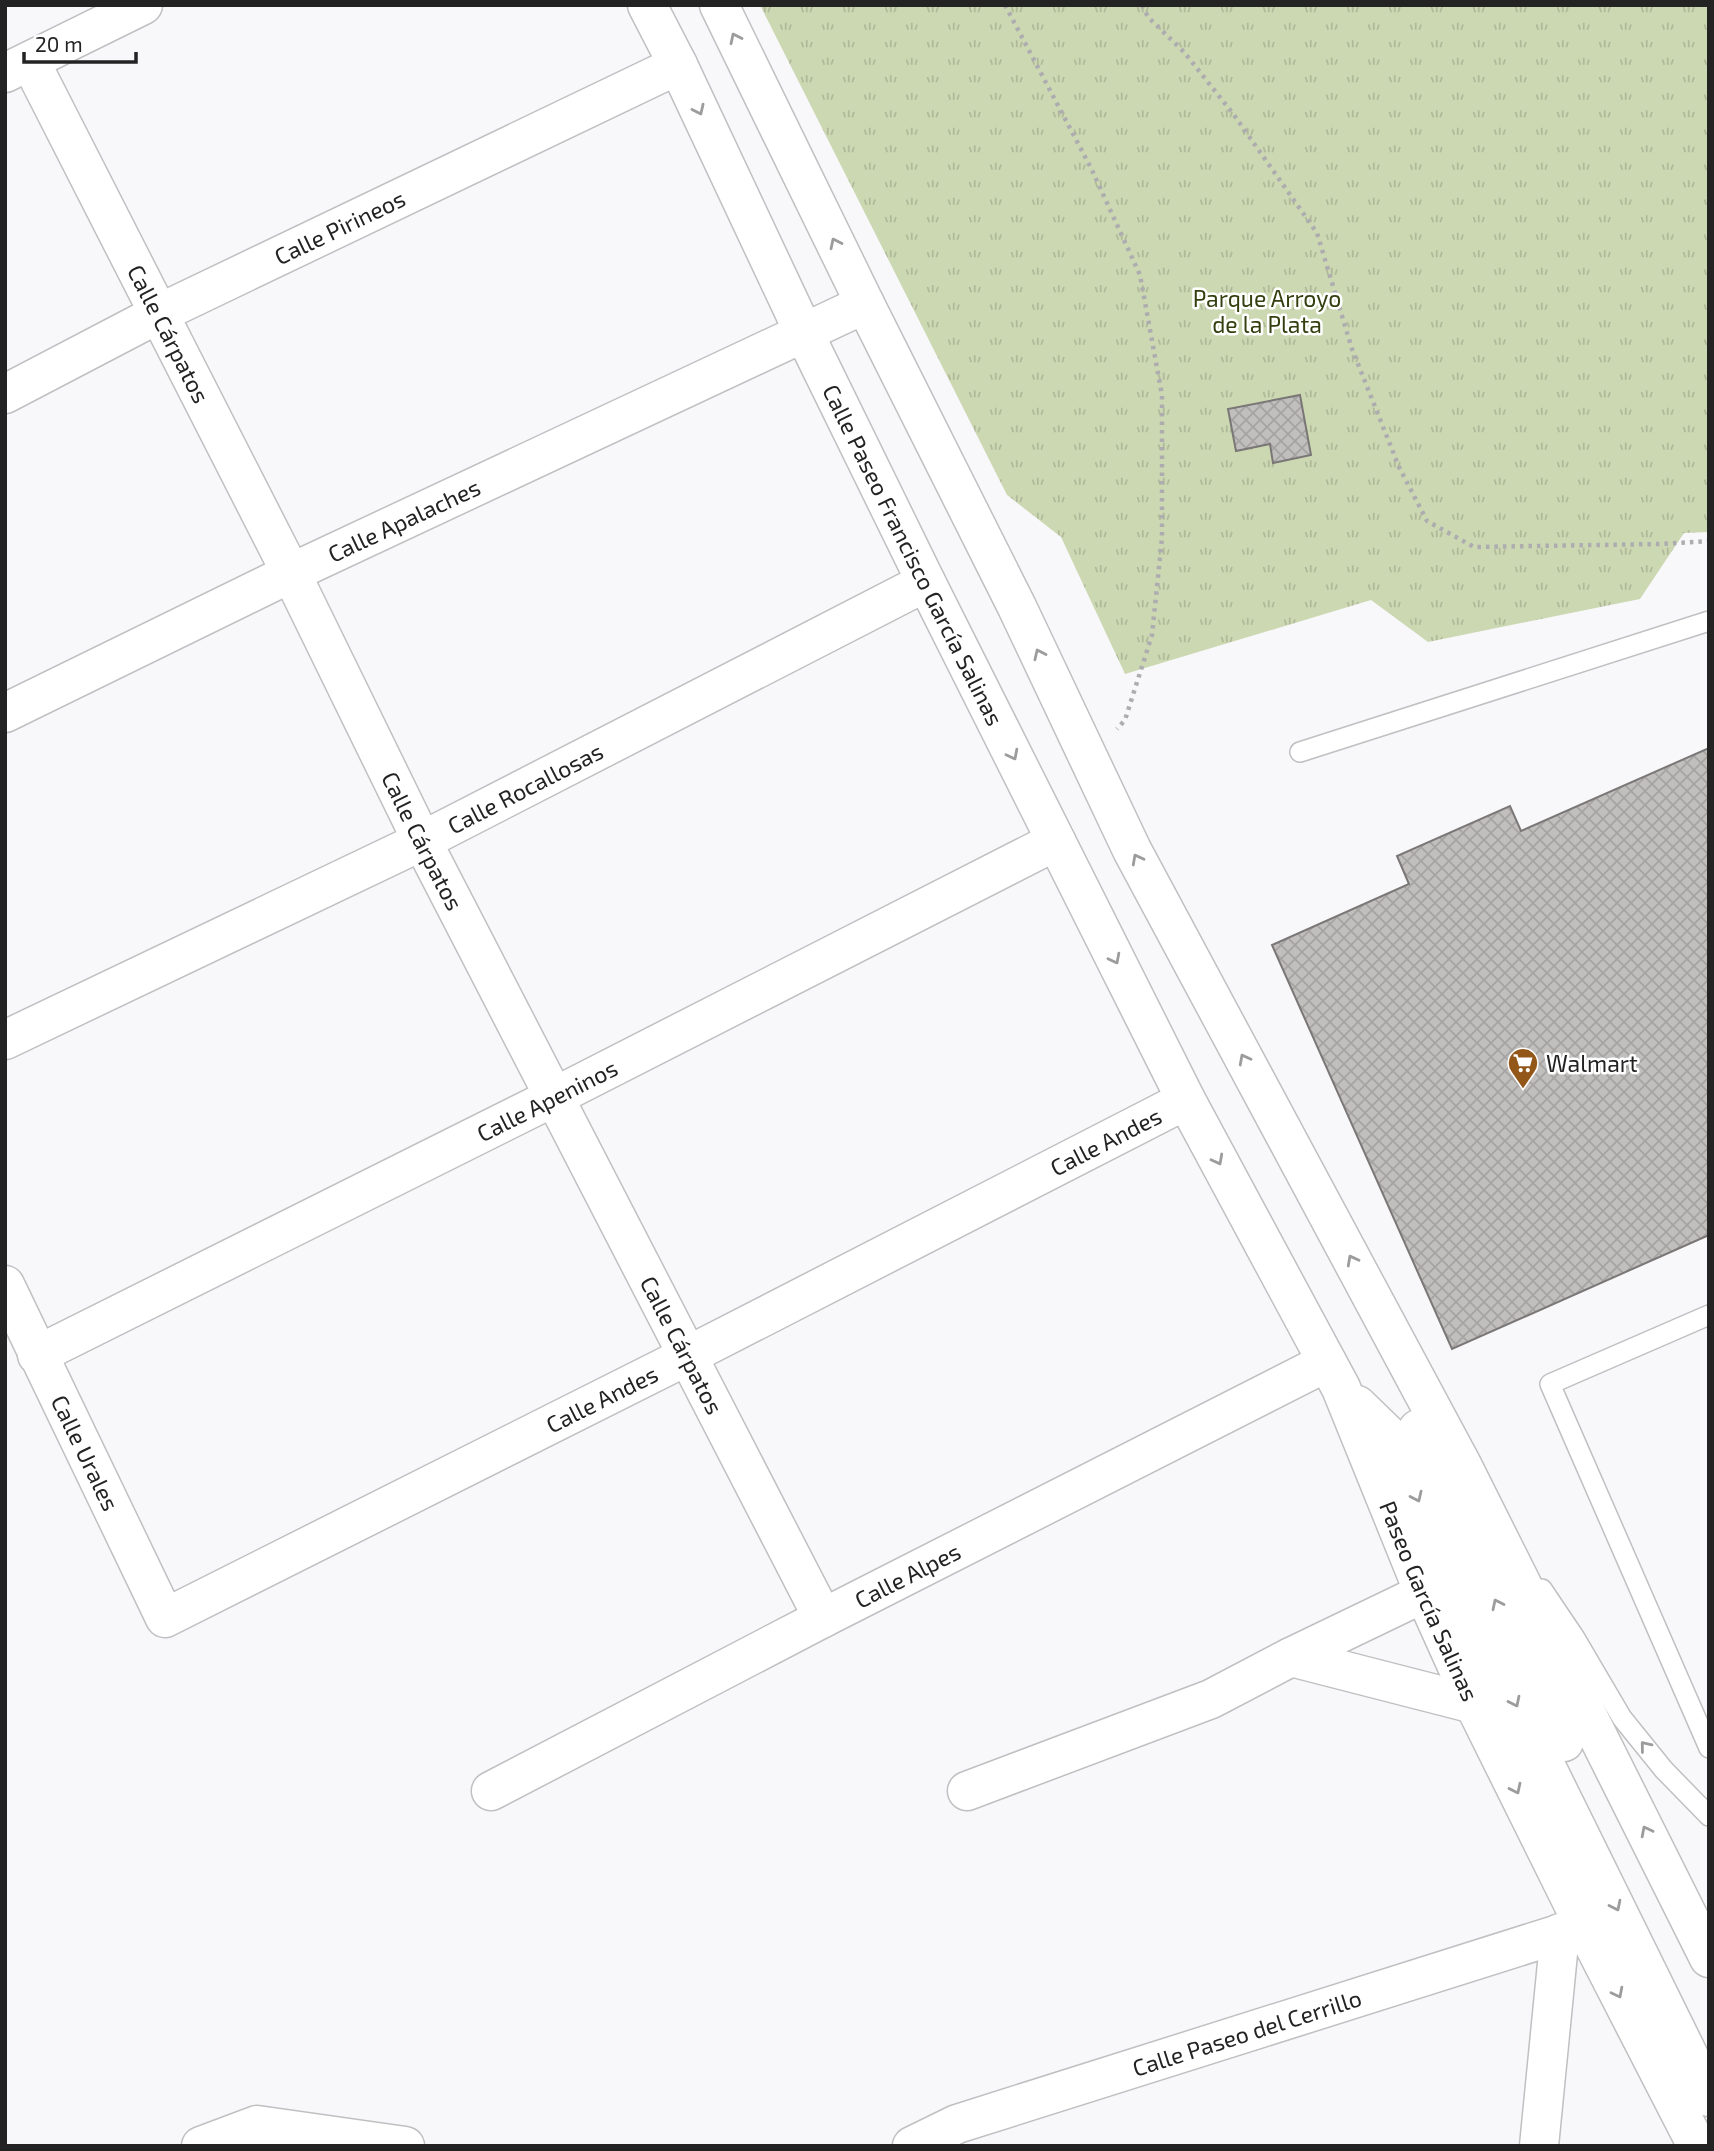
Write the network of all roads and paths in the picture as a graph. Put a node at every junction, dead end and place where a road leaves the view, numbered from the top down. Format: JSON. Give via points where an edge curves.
{"nodes":[{"id":1,"x":143,"y":5,"type":"edge"},
{"id":2,"x":647,"y":5,"type":"edge"},
{"id":3,"x":719,"y":5,"type":"edge"},
{"id":4,"x":1005,"y":5,"type":"edge"},
{"id":5,"x":1142,"y":5,"type":"edge"},
{"id":6,"x":678,"y":65,"type":"junction"},
{"id":7,"x":18,"y":67,"type":"edge"},
{"id":8,"x":865,"y":304,"type":"junction"},
{"id":9,"x":158,"y":314,"type":"junction"},
{"id":10,"x":804,"y":333,"type":"junction"},
{"id":11,"x":5,"y":394,"type":"edge"},
{"id":12,"x":1709,"y":541,"type":"edge"},
{"id":13,"x":291,"y":573,"type":"junction"},
{"id":14,"x":926,"y":582,"type":"junction"},
{"id":15,"x":1709,"y":621,"type":"edge"},
{"id":16,"x":5,"y":713,"type":"edge"},
{"id":17,"x":1300,"y":752,"type":"dead end"},
{"id":18,"x":1091,"y":764,"type":"junction"},
{"id":19,"x":422,"y":841,"type":"junction"},
{"id":20,"x":1056,"y":841,"type":"junction"},
{"id":21,"x":5,"y":1040,"type":"edge"},
{"id":22,"x":554,"y":1097,"type":"junction"},
{"id":23,"x":1186,"y":1100,"type":"junction"},
{"id":24,"x":5,"y":1285,"type":"edge"},
{"id":25,"x":1709,"y":1315,"type":"edge"},
{"id":26,"x":1384,"y":1320,"type":"junction"},
{"id":27,"x":37,"y":1355,"type":"junction"},
{"id":28,"x":687,"y":1356,"type":"junction"},
{"id":29,"x":1334,"y":1375,"type":"junction"},
{"id":30,"x":1492,"y":1526,"type":"junction"},
{"id":31,"x":1424,"y":1593,"type":"junction"},
{"id":32,"x":165,"y":1618,"type":"joint"},
{"id":33,"x":823,"y":1618,"type":"junction"},
{"id":34,"x":1291,"y":1657,"type":"junction"},
{"id":35,"x":1474,"y":1704,"type":"junction"},
{"id":36,"x":1709,"y":1748,"type":"edge"},
{"id":37,"x":491,"y":1791,"type":"dead end"},
{"id":38,"x":967,"y":1791,"type":"dead end"},
{"id":39,"x":1709,"y":1815,"type":"edge"},
{"id":40,"x":1572,"y":1930,"type":"junction"},
{"id":41,"x":1709,"y":1958,"type":"edge"},
{"id":42,"x":1709,"y":2040,"type":"edge"},
{"id":43,"x":1688,"y":2122,"type":"edge"},
{"id":44,"x":201,"y":2146,"type":"edge"},
{"id":45,"x":405,"y":2146,"type":"edge"},
{"id":46,"x":912,"y":2146,"type":"edge"},
{"id":47,"x":1539,"y":2146,"type":"edge"}],
"edges":[{"from":1,"to":7,"type":"street"},
{"from":2,"to":6,"type":"street","name":"Calle Paseo Francisco García Salinas"},
{"from":8,"to":3,"type":"street","one_way":true},
{"from":4,"to":18,"type":"path","via":[[1091,168],[1140,275],[1163,395],[1162,538],[1152,635],[1125,720]]},
{"from":5,"to":12,"type":"path","via":[[1234,115],[1317,233],[1352,349],[1399,467],[1427,521],[1474,547]]},
{"from":6,"to":9,"type":"street","name":"Calle Pirineos"},
{"from":6,"to":10,"type":"street","name":"Calle Paseo Francisco García Salinas","one_way":true},
{"from":7,"to":9,"type":"street","name":"Calle Cárpatos"},
{"from":8,"to":10,"type":"street","name":"Calle Apalaches"},
{"from":18,"to":8,"type":"street","one_way":true},
{"from":9,"to":11,"type":"street","name":"Calle Pirineos"},
{"from":9,"to":13,"type":"street","name":"Calle Cárpatos"},
{"from":10,"to":13,"type":"street","name":"Calle Apalaches"},
{"from":10,"to":14,"type":"street","name":"Calle Paseo Francisco García Salinas"},
{"from":13,"to":16,"type":"street","name":"Calle Apalaches"},
{"from":13,"to":19,"type":"street","name":"Calle Cárpatos"},
{"from":14,"to":19,"type":"street","name":"Calle Rocallosas"},
{"from":14,"to":20,"type":"street","name":"Calle Paseo Francisco García Salinas","one_way":true},
{"from":15,"to":17,"type":"lane"},
{"from":26,"to":18,"type":"street","one_way":true,"via":[[1132,850]]},
{"from":19,"to":21,"type":"street","name":"Calle Rocallosas"},
{"from":19,"to":22,"type":"street","name":"Calle Cárpatos"},
{"from":20,"to":22,"type":"street","name":"Calle Apeninos"},
{"from":20,"to":23,"type":"street","name":"Calle Paseo Francisco García Salinas","one_way":true},
{"from":22,"to":27,"type":"street","name":"Calle Apeninos"},
{"from":22,"to":28,"type":"street","name":"Calle Cárpatos"},
{"from":23,"to":28,"type":"street","name":"Calle Andes"},
{"from":23,"to":29,"type":"street","name":"Paseo García Salinas","one_way":true},
{"from":24,"to":27,"type":"street","name":"Calle Urales"},
{"from":25,"to":36,"type":"lane","via":[[1550,1384]]},
{"from":26,"to":30,"type":"street"},
{"from":42,"to":26,"type":"street","one_way":true,"via":[[1451,1509],[1402,1391]]},
{"from":27,"to":32,"type":"street","name":"Calle Urales"},
{"from":28,"to":32,"type":"street","name":"Calle Andes"},
{"from":28,"to":33,"type":"street","name":"Calle Cárpatos"},
{"from":29,"to":31,"type":"street","name":"Paseo García Salinas"},
{"from":29,"to":33,"type":"street","name":"Calle Alpes"},
{"from":29,"to":43,"type":"street","one_way":true,"via":[[1388,1435],[1469,1610]]},
{"from":39,"to":30,"type":"lane","one_way":true,"via":[[1622,1718],[1554,1607]]},
{"from":41,"to":30,"type":"street","one_way":true},
{"from":31,"to":34,"type":"street"},
{"from":31,"to":35,"type":"street","name":"Paseo García Salinas"},
{"from":33,"to":37,"type":"street","name":"Calle Alpes"},
{"from":34,"to":35,"type":"street"},
{"from":34,"to":38,"type":"street","via":[[1211,1699]]},
{"from":35,"to":40,"type":"street","name":"Paseo García Salinas","one_way":true},
{"from":40,"to":43,"type":"street","name":"Paseo García Salinas","one_way":true},
{"from":40,"to":46,"type":"street","name":"Calle Paseo del Cerrillo","via":[[957,2124]]},
{"from":40,"to":47,"type":"street"},
{"from":44,"to":45,"type":"street","via":[[257,2125]]}]}
